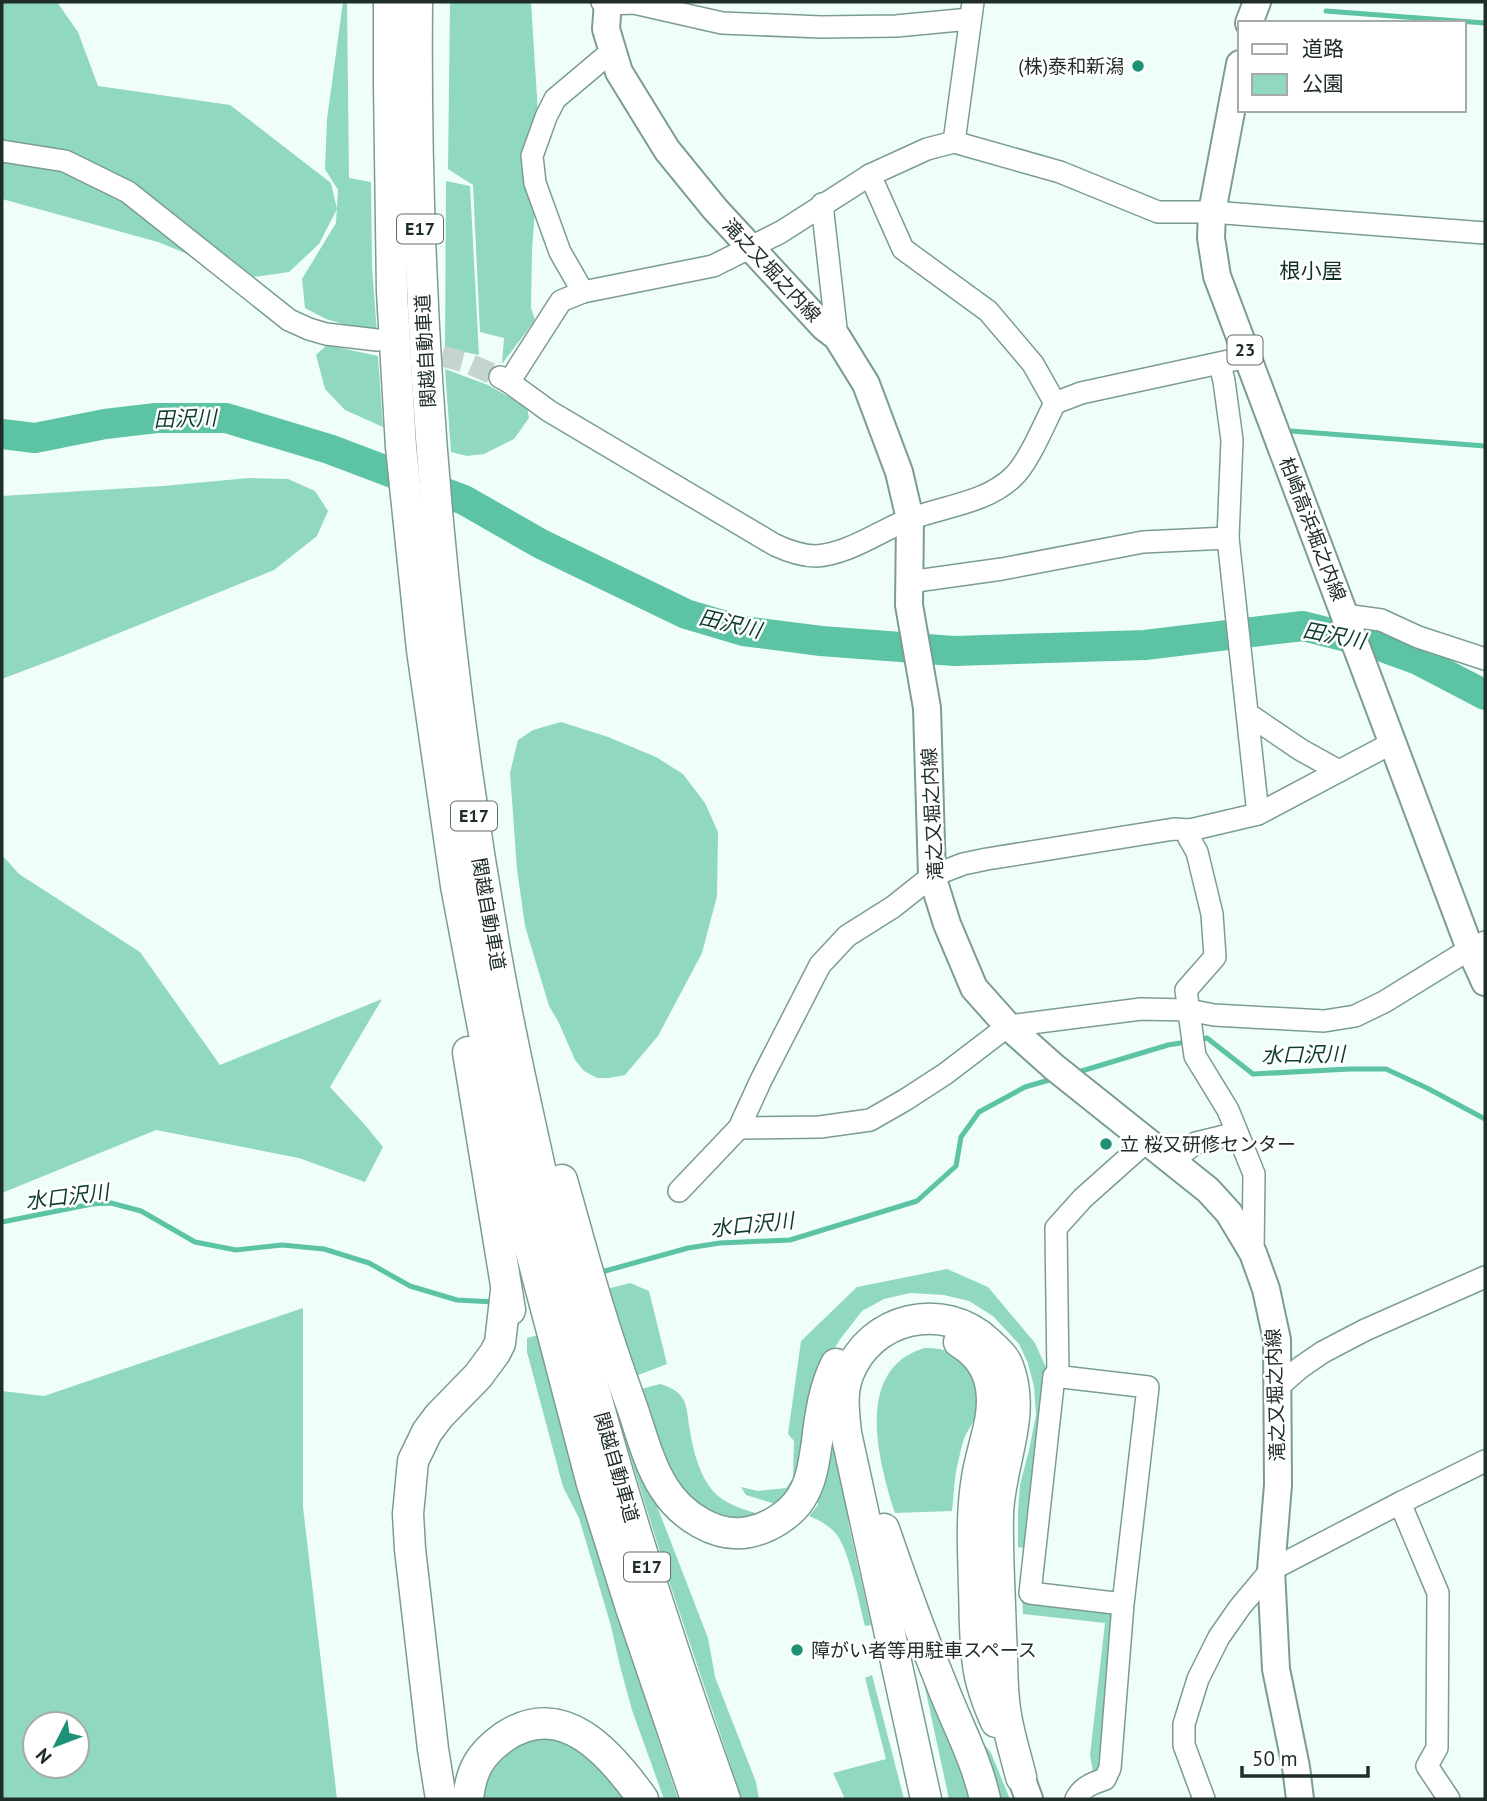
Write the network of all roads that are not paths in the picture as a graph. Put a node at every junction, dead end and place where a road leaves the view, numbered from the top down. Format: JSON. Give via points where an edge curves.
{"nodes":[{"id":1,"x":389,"y":2,"type":"edge"},
{"id":2,"x":417,"y":2,"type":"edge"},
{"id":3,"x":1257,"y":2,"type":"edge"},
{"id":4,"x":606,"y":3,"type":"edge"},
{"id":5,"x":971,"y":10,"type":"edge"},
{"id":6,"x":1251,"y":21,"type":"edge"},
{"id":7,"x":612,"y":51,"type":"junction"},
{"id":8,"x":1238,"y":75,"type":"edge"},
{"id":9,"x":954,"y":142,"type":"junction"},
{"id":10,"x":2,"y":151,"type":"edge"},
{"id":11,"x":870,"y":175,"type":"junction"},
{"id":12,"x":822,"y":204,"type":"junction"},
{"id":13,"x":1212,"y":212,"type":"junction"},
{"id":14,"x":1485,"y":233,"type":"edge"},
{"id":15,"x":750,"y":246,"type":"junction"},
{"id":16,"x":583,"y":292,"type":"junction"},
{"id":17,"x":837,"y":337,"type":"junction"},
{"id":18,"x":377,"y":340,"type":"dead end"},
{"id":19,"x":1247,"y":357,"type":"junction"},
{"id":20,"x":1220,"y":364,"type":"junction"},
{"id":21,"x":1055,"y":403,"type":"junction"},
{"id":22,"x":910,"y":519,"type":"junction"},
{"id":23,"x":1228,"y":538,"type":"junction"},
{"id":24,"x":428,"y":564,"type":"junction"},
{"id":25,"x":909,"y":593,"type":"junction"},
{"id":26,"x":1348,"y":620,"type":"junction"},
{"id":27,"x":1485,"y":659,"type":"edge"},
{"id":28,"x":1248,"y":714,"type":"junction"},
{"id":29,"x":1392,"y":743,"type":"junction"},
{"id":30,"x":1339,"y":771,"type":"junction"},
{"id":31,"x":1258,"y":814,"type":"junction"},
{"id":32,"x":1191,"y":830,"type":"junction"},
{"id":33,"x":932,"y":876,"type":"junction"},
{"id":34,"x":456,"y":886,"type":"junction"},
{"id":35,"x":1478,"y":945,"type":"edge"},
{"id":36,"x":1485,"y":982,"type":"edge"},
{"id":37,"x":1188,"y":1010,"type":"junction"},
{"id":38,"x":1008,"y":1026,"type":"junction"},
{"id":39,"x":740,"y":1128,"type":"junction"},
{"id":40,"x":1237,"y":1133,"type":"junction"},
{"id":41,"x":1147,"y":1141,"type":"junction"},
{"id":42,"x":1172,"y":1161,"type":"junction"},
{"id":43,"x":679,"y":1191,"type":"dead end"},
{"id":44,"x":553,"y":1233,"type":"junction"},
{"id":45,"x":1254,"y":1253,"type":"junction"},
{"id":46,"x":1485,"y":1277,"type":"edge"},
{"id":47,"x":579,"y":1331,"type":"junction"},
{"id":48,"x":1007,"y":1363,"type":"junction"},
{"id":49,"x":1058,"y":1377,"type":"junction"},
{"id":50,"x":1278,"y":1387,"type":"junction"},
{"id":51,"x":1485,"y":1461,"type":"edge"},
{"id":52,"x":1400,"y":1503,"type":"junction"},
{"id":53,"x":878,"y":1508,"type":"junction"},
{"id":54,"x":1271,"y":1570,"type":"junction"},
{"id":55,"x":1124,"y":1604,"type":"junction"},
{"id":56,"x":1025,"y":1788,"type":"edge"},
{"id":57,"x":441,"y":1799,"type":"edge"},
{"id":58,"x":468,"y":1799,"type":"edge"},
{"id":59,"x":643,"y":1799,"type":"edge"},
{"id":60,"x":696,"y":1799,"type":"edge"},
{"id":61,"x":725,"y":1799,"type":"edge"},
{"id":62,"x":926,"y":1799,"type":"edge"},
{"id":63,"x":940,"y":1799,"type":"edge"},
{"id":64,"x":985,"y":1799,"type":"edge"},
{"id":65,"x":1076,"y":1799,"type":"edge"},
{"id":66,"x":1204,"y":1799,"type":"edge"},
{"id":67,"x":1300,"y":1799,"type":"edge"},
{"id":68,"x":1448,"y":1799,"type":"edge"}],
"edges":[{"from":1,"to":24,"type":"highway","name":"関越自動車道","number":"E17","via":[[392,292],[401,447]]},
{"from":2,"to":24,"type":"highway","name":"関越自動車道","number":"E17","via":[[422,304],[432,456]]},
{"from":3,"to":6,"type":"main road"},
{"from":4,"to":5,"type":"street","via":[[634,3],[722,23],[821,27],[896,26]]},
{"from":4,"to":7,"type":"main road","name":"滝之又堀之内線"},
{"from":5,"to":9,"type":"street"},
{"from":7,"to":15,"type":"main road","name":"滝之又堀之内線","via":[[619,72],[667,150]]},
{"from":7,"to":16,"type":"street","via":[[555,99],[531,156],[535,183],[560,252]]},
{"from":8,"to":13,"type":"main road","name":"柏崎高浜堀之内線","number":"23"},
{"from":9,"to":11,"type":"street"},
{"from":9,"to":13,"type":"street","via":[[1060,172],[1158,212]]},
{"from":10,"to":18,"type":"street","via":[[65,161],[128,192],[289,320],[326,334]]},
{"from":11,"to":12,"type":"street"},
{"from":11,"to":21,"type":"street","via":[[903,249],[988,310],[1032,364]]},
{"from":12,"to":15,"type":"street","via":[[781,232]]},
{"from":12,"to":17,"type":"street"},
{"from":13,"to":14,"type":"street"},
{"from":13,"to":19,"type":"main road","name":"柏崎高浜堀之内線","number":"23","via":[[1217,276]]},
{"from":15,"to":16,"type":"street","via":[[713,266]]},
{"from":15,"to":17,"type":"main road","name":"滝之又堀之内線"},
{"from":16,"to":22,"type":"street","via":[[561,302],[504,379],[549,411],[792,553],[838,552]]},
{"from":17,"to":22,"type":"main road","name":"滝之又堀之内線","via":[[866,384],[899,472]]},
{"from":19,"to":20,"type":"street"},
{"from":19,"to":26,"type":"main road","name":"柏崎高浜堀之内線","number":"23"},
{"from":20,"to":21,"type":"street","via":[[1081,393]]},
{"from":20,"to":23,"type":"street","via":[[1232,440]]},
{"from":21,"to":22,"type":"street","via":[[1023,467],[1011,479],[989,494]]},
{"from":22,"to":25,"type":"main road","name":"滝之又堀之内線"},
{"from":23,"to":25,"type":"street","via":[[1143,542],[1002,569]]},
{"from":23,"to":28,"type":"street"},
{"from":24,"to":34,"type":"highway","name":"関越自動車道","number":"E17","via":[[422,650]]},
{"from":24,"to":44,"type":"highway","name":"関越自動車道","number":"E17","via":[[452,660],[477,843],[517,1062],[546,1124]]},
{"from":25,"to":33,"type":"main road","name":"滝之又堀之内線","via":[[927,708]]},
{"from":26,"to":27,"type":"street","via":[[1381,620]]},
{"from":26,"to":29,"type":"main road","name":"柏崎高浜堀之内線","number":"23"},
{"from":28,"to":30,"type":"street"},
{"from":28,"to":31,"type":"street"},
{"from":29,"to":30,"type":"street"},
{"from":29,"to":35,"type":"main road","name":"柏崎高浜堀之内線","number":"23"},
{"from":30,"to":31,"type":"street"},
{"from":31,"to":32,"type":"street"},
{"from":32,"to":33,"type":"street","via":[[986,859]]},
{"from":32,"to":37,"type":"street","via":[[1189,838],[1197,852],[1212,915],[1215,957],[1186,990]]},
{"from":33,"to":38,"type":"main road","name":"滝之又堀之内線","via":[[974,988]]},
{"from":33,"to":39,"type":"street","via":[[847,936],[820,965]]},
{"from":34,"to":44,"type":"highway","name":"関越自動車道","number":"E17","via":[[486,1042]]},
{"from":34,"to":57,"type":"highway","via":[[449,932],[506,1291],[508,1341],[427,1432],[413,1461],[410,1549]]},
{"from":35,"to":36,"type":"main road","name":"柏崎高浜堀之内線","number":"23"},
{"from":35,"to":37,"type":"street","via":[[1355,1016],[1324,1021]]},
{"from":37,"to":38,"type":"street","via":[[1141,1009]]},
{"from":37,"to":40,"type":"street","via":[[1195,1056]]},
{"from":38,"to":39,"type":"street","via":[[945,1074],[870,1120],[820,1127]]},
{"from":38,"to":41,"type":"main road","name":"滝之又堀之内線"},
{"from":39,"to":43,"type":"street"},
{"from":40,"to":42,"type":"street","via":[[1196,1143]]},
{"from":40,"to":45,"type":"street","via":[[1254,1174]]},
{"from":41,"to":42,"type":"main road","name":"滝之又堀之内線"},
{"from":41,"to":49,"type":"street","via":[[1056,1227]]},
{"from":42,"to":45,"type":"main road","name":"滝之又堀之内線","via":[[1208,1189]]},
{"from":44,"to":47,"type":"highway"},
{"from":44,"to":47,"type":"highway","name":"関越自動車道","number":"E17"},
{"from":45,"to":50,"type":"main road","name":"滝之又堀之内線","via":[[1277,1339]]},
{"from":46,"to":50,"type":"street","via":[[1334,1346]]},
{"from":47,"to":48,"type":"highway","via":[[677,1505],[704,1526],[742,1533],[774,1523],[801,1498],[810,1478],[834,1368],[849,1343],[878,1318],[925,1303],[962,1312],[988,1330]]},
{"from":47,"to":60,"type":"highway","name":"関越自動車道","number":"E17","via":[[592,1484]]},
{"from":47,"to":61,"type":"highway","name":"関越自動車道","number":"E17","via":[[656,1597]]},
{"from":48,"to":56,"type":"highway","via":[[1016,1403],[998,1508],[999,1576],[1006,1714]]},
{"from":48,"to":62,"type":"highway","via":[[967,1327],[917,1319],[873,1339],[847,1378],[846,1433]]},
{"from":49,"to":55,"type":"street","via":[[1148,1387]]},
{"from":49,"to":55,"type":"street","via":[[1054,1376],[1030,1593]]},
{"from":50,"to":54,"type":"main road","name":"滝之又堀之内線","via":[[1278,1485]]},
{"from":51,"to":52,"type":"street"},
{"from":52,"to":54,"type":"street"},
{"from":52,"to":68,"type":"street","via":[[1438,1593],[1437,1748],[1427,1766]]},
{"from":53,"to":56,"type":"highway","via":[[860,1411],[872,1368],[882,1354],[909,1337],[938,1334],[952,1338],[979,1358],[992,1388],[973,1516],[976,1648],[986,1698]]},
{"from":53,"to":63,"type":"highway"},
{"from":53,"to":64,"type":"highway","via":[[915,1619],[976,1764]]},
{"from":54,"to":66,"type":"street","via":[[1219,1637],[1198,1679],[1184,1724],[1184,1745]]},
{"from":54,"to":67,"type":"main road","name":"滝之又堀之内線","via":[[1276,1669]]},
{"from":55,"to":65,"type":"street","via":[[1110,1768],[1105,1779],[1087,1786]]},
{"from":58,"to":59,"type":"highway","via":[[471,1778],[493,1745],[513,1731],[544,1723],[568,1728],[604,1751]]}]}
